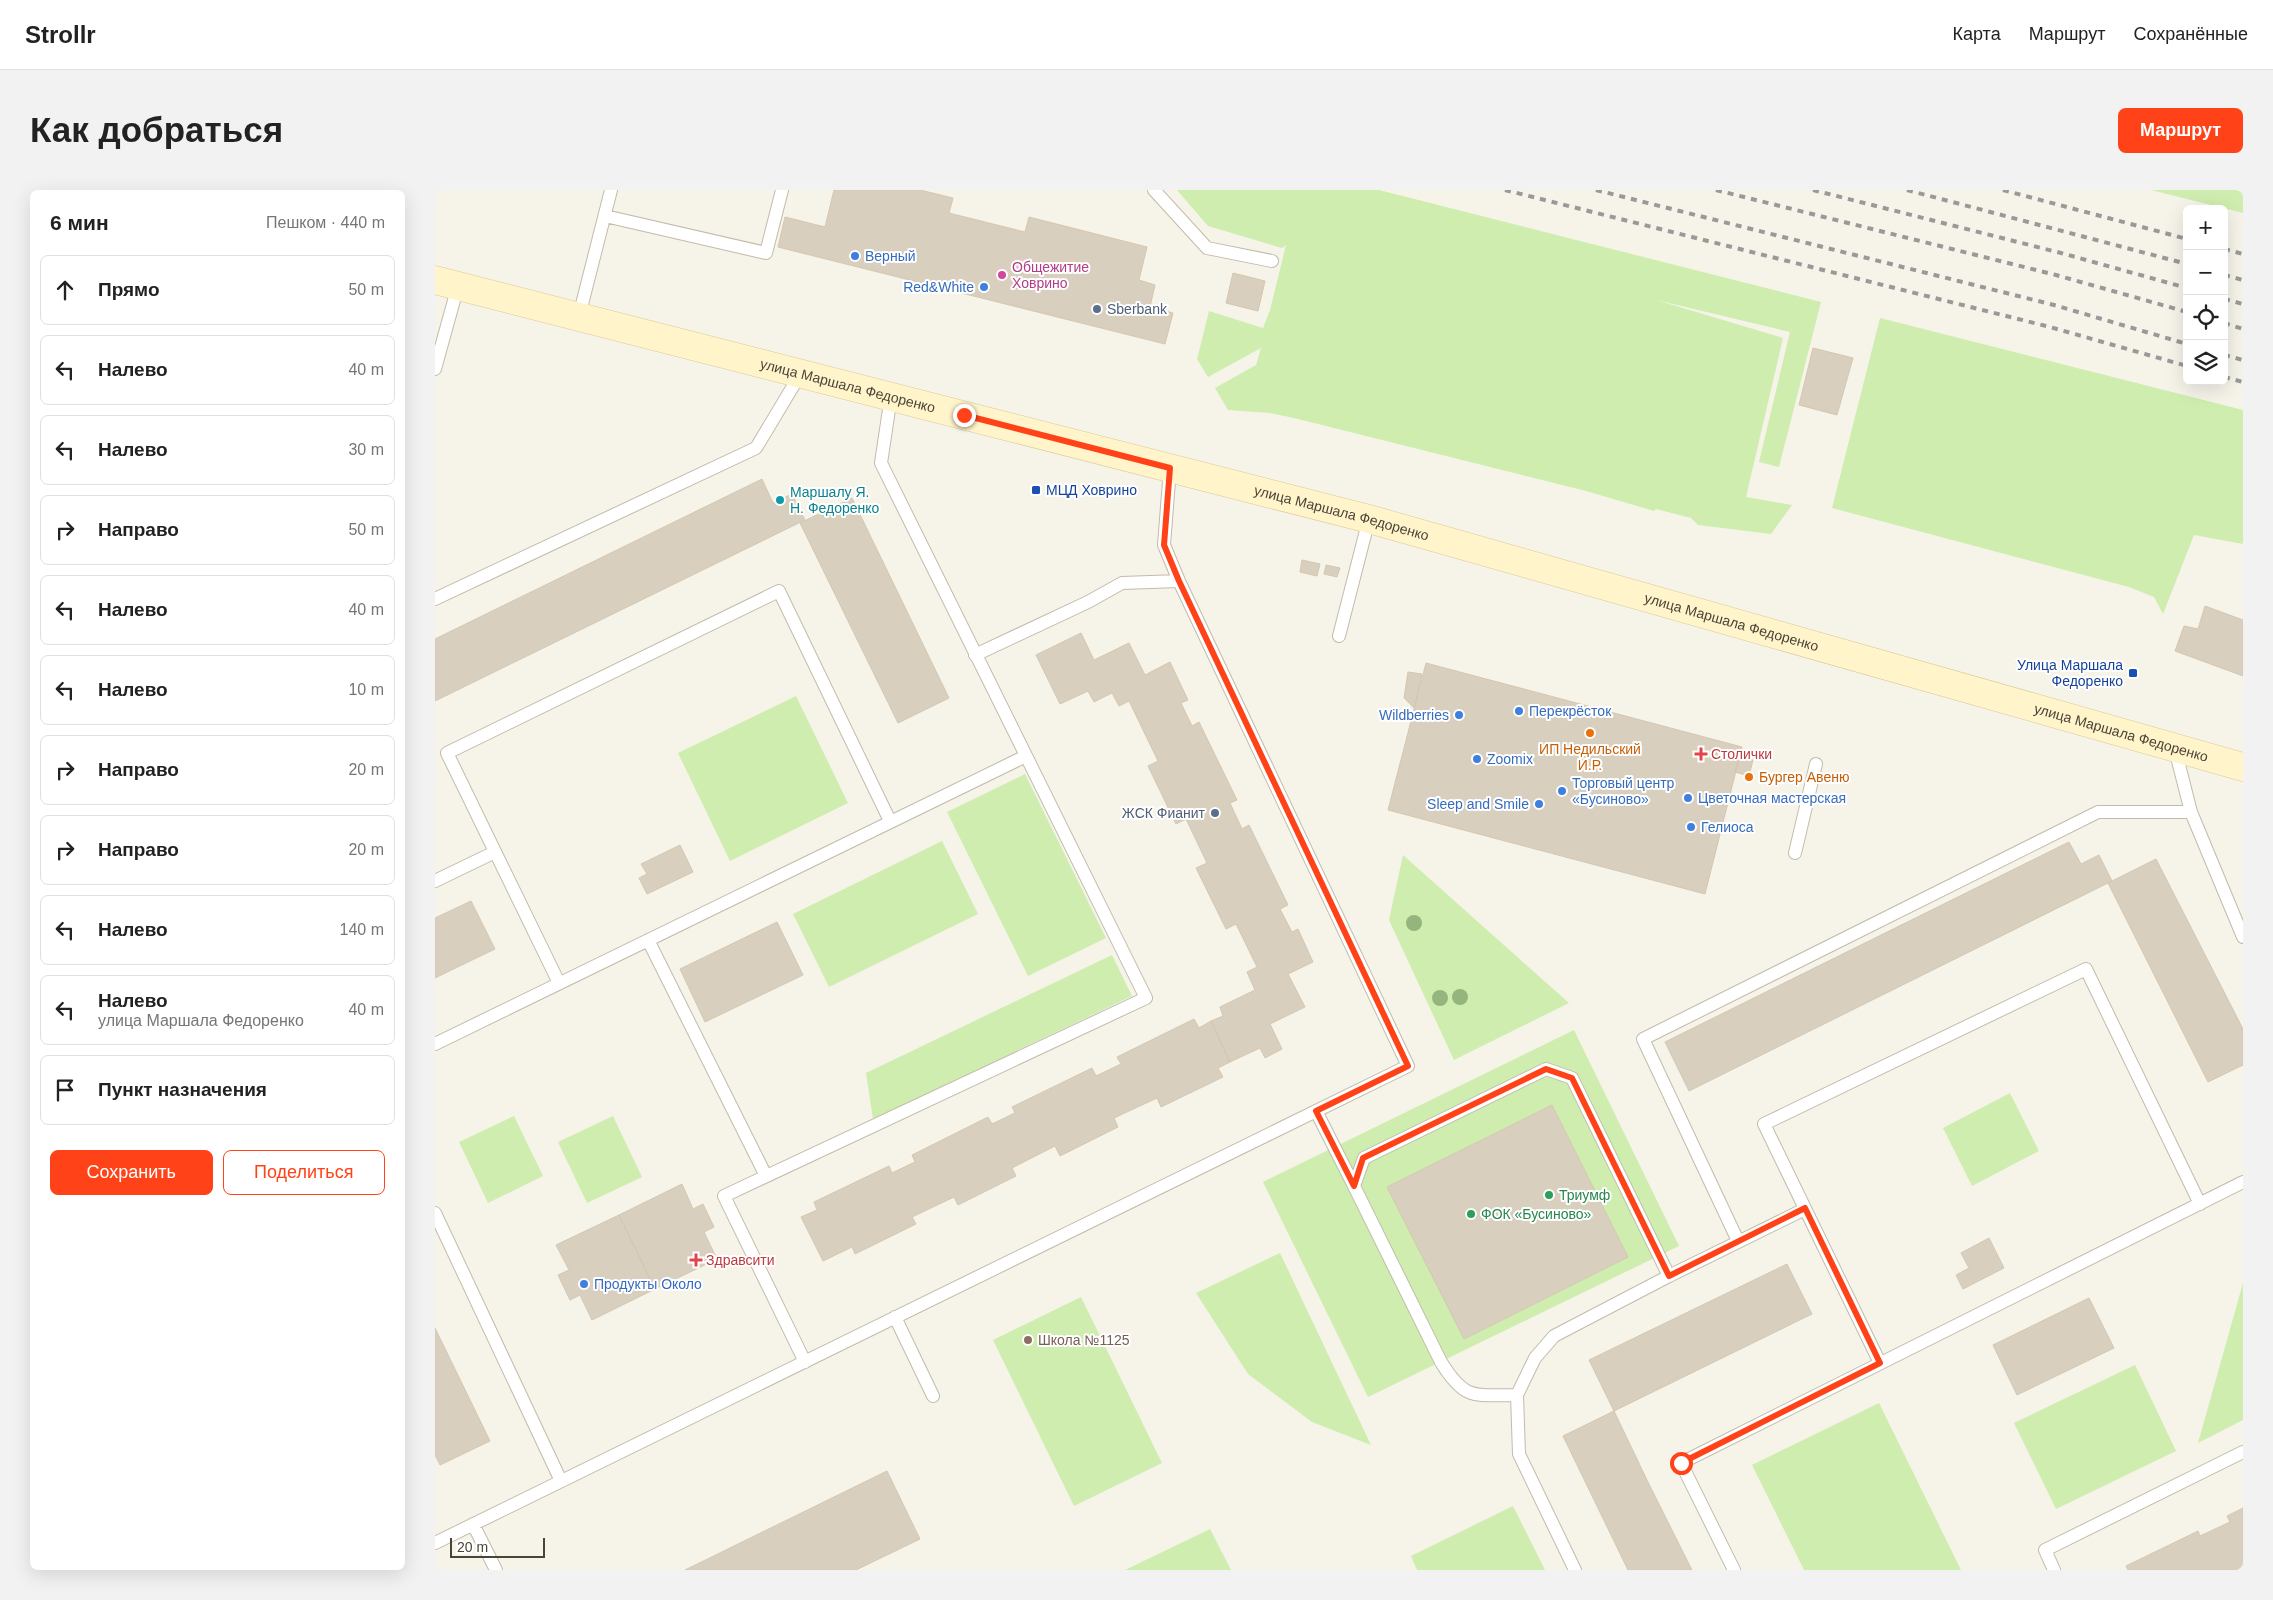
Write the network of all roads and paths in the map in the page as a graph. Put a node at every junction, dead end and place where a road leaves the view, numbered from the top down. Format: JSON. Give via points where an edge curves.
{"nodes":[{"id":1,"x":611,"y":190,"type":"edge"},
{"id":2,"x":782,"y":190,"type":"edge"},
{"id":3,"x":1154,"y":190,"type":"edge"},
{"id":4,"x":605,"y":216,"type":"junction"},
{"id":5,"x":1273,"y":261,"type":"dead end"},
{"id":6,"x":446,"y":283,"type":"edge"},
{"id":7,"x":579,"y":316,"type":"junction"},
{"id":8,"x":435,"y":369,"type":"edge"},
{"id":9,"x":801,"y":373,"type":"junction"},
{"id":10,"x":891,"y":396,"type":"junction"},
{"id":11,"x":1170,"y":468,"type":"junction"},
{"id":12,"x":1369,"y":519,"type":"junction"},
{"id":13,"x":1179,"y":581,"type":"junction"},
{"id":14,"x":435,"y":599,"type":"edge"},
{"id":15,"x":1339,"y":636,"type":"dead end"},
{"id":16,"x":975,"y":655,"type":"junction"},
{"id":17,"x":2175,"y":749,"type":"junction"},
{"id":18,"x":447,"y":753,"type":"junction"},
{"id":19,"x":1025,"y":756,"type":"junction"},
{"id":20,"x":435,"y":758,"type":"edge"},
{"id":21,"x":1816,"y":764,"type":"dead end"},
{"id":22,"x":2243,"y":767,"type":"edge"},
{"id":23,"x":2191,"y":812,"type":"junction"},
{"id":24,"x":890,"y":821,"type":"junction"},
{"id":25,"x":495,"y":852,"type":"junction"},
{"id":26,"x":1795,"y":853,"type":"dead end"},
{"id":27,"x":435,"y":881,"type":"edge"},
{"id":28,"x":2243,"y":937,"type":"edge"},
{"id":29,"x":648,"y":940,"type":"junction"},
{"id":30,"x":559,"y":983,"type":"junction"},
{"id":31,"x":435,"y":1044,"type":"edge"},
{"id":32,"x":1316,"y":1111,"type":"junction"},
{"id":33,"x":765,"y":1176,"type":"junction"},
{"id":34,"x":2243,"y":1182,"type":"edge"},
{"id":35,"x":1354,"y":1186,"type":"junction"},
{"id":36,"x":2200,"y":1204,"type":"junction"},
{"id":37,"x":1805,"y":1208,"type":"junction"},
{"id":38,"x":435,"y":1213,"type":"edge"},
{"id":39,"x":1738,"y":1241,"type":"junction"},
{"id":40,"x":1669,"y":1276,"type":"junction"},
{"id":41,"x":895,"y":1317,"type":"junction"},
{"id":42,"x":805,"y":1362,"type":"junction"},
{"id":43,"x":1880,"y":1363,"type":"junction"},
{"id":44,"x":1517,"y":1395,"type":"junction"},
{"id":45,"x":933,"y":1396,"type":"dead end"},
{"id":46,"x":2243,"y":1452,"type":"edge"},
{"id":47,"x":561,"y":1481,"type":"junction"},
{"id":48,"x":473,"y":1524,"type":"junction"},
{"id":49,"x":435,"y":1543,"type":"edge"},
{"id":50,"x":495,"y":1570,"type":"edge"},
{"id":51,"x":1575,"y":1570,"type":"edge"},
{"id":52,"x":1734,"y":1570,"type":"edge"},
{"id":53,"x":2054,"y":1570,"type":"edge"}],
"edges":[{"from":1,"to":4,"type":"lane"},
{"from":2,"to":4,"type":"lane","via":[[766,253]]},
{"from":3,"to":5,"type":"lane","via":[[1207,248]]},
{"from":4,"to":7,"type":"lane"},
{"from":6,"to":7,"type":"street","name":"улица Маршала Федоренко"},
{"from":6,"to":8,"type":"lane"},
{"from":7,"to":9,"type":"street","name":"улица Маршала Федоренко"},
{"from":9,"to":10,"type":"street","name":"улица Маршала Федоренко"},
{"from":9,"to":14,"type":"lane","via":[[756,448]]},
{"from":10,"to":11,"type":"street","name":"улица Маршала Федоренко"},
{"from":10,"to":16,"type":"lane","via":[[881,463]]},
{"from":11,"to":12,"type":"street","name":"улица Маршала Федоренко"},
{"from":11,"to":13,"type":"lane","via":[[1164,545]]},
{"from":12,"to":15,"type":"lane"},
{"from":12,"to":17,"type":"street","name":"улица Маршала Федоренко"},
{"from":13,"to":16,"type":"lane","via":[[1122,583]]},
{"from":13,"to":32,"type":"lane","via":[[1408,1066]]},
{"from":16,"to":19,"type":"lane"},
{"from":17,"to":22,"type":"street","name":"улица Маршала Федоренко"},
{"from":17,"to":23,"type":"lane"},
{"from":18,"to":20,"type":"lane"},
{"from":18,"to":24,"type":"lane","via":[[779,591]]},
{"from":18,"to":25,"type":"lane"},
{"from":19,"to":24,"type":"lane"},
{"from":19,"to":33,"type":"lane","via":[[1145,998]]},
{"from":21,"to":26,"type":"lane"},
{"from":23,"to":28,"type":"lane"},
{"from":23,"to":39,"type":"lane","via":[[2098,812],[1643,1039]]},
{"from":24,"to":29,"type":"lane"},
{"from":25,"to":27,"type":"lane"},
{"from":25,"to":30,"type":"lane"},
{"from":29,"to":30,"type":"lane"},
{"from":29,"to":33,"type":"lane"},
{"from":30,"to":31,"type":"lane"},
{"from":32,"to":35,"type":"lane"},
{"from":32,"to":41,"type":"lane"},
{"from":33,"to":42,"type":"lane","via":[[724,1196]]},
{"from":34,"to":36,"type":"lane"},
{"from":35,"to":40,"type":"lane","via":[[1363,1158],[1546,1069],[1572,1078]]},
{"from":35,"to":44,"type":"lane","via":[[1453,1382],[1472,1395]]},
{"from":36,"to":37,"type":"lane","via":[[2087,969],[1765,1124]]},
{"from":36,"to":43,"type":"lane"},
{"from":37,"to":39,"type":"lane"},
{"from":37,"to":43,"type":"lane"},
{"from":38,"to":47,"type":"lane"},
{"from":39,"to":40,"type":"lane"},
{"from":40,"to":44,"type":"lane","via":[[1554,1336],[1535,1358]]},
{"from":41,"to":42,"type":"lane"},
{"from":41,"to":45,"type":"lane"},
{"from":42,"to":47,"type":"lane"},
{"from":43,"to":52,"type":"lane","via":[[1681,1463]]},
{"from":44,"to":51,"type":"lane","via":[[1519,1454]]},
{"from":46,"to":53,"type":"lane","via":[[2045,1550]]},
{"from":47,"to":48,"type":"lane"},
{"from":48,"to":49,"type":"lane"},
{"from":48,"to":50,"type":"lane"}]}
